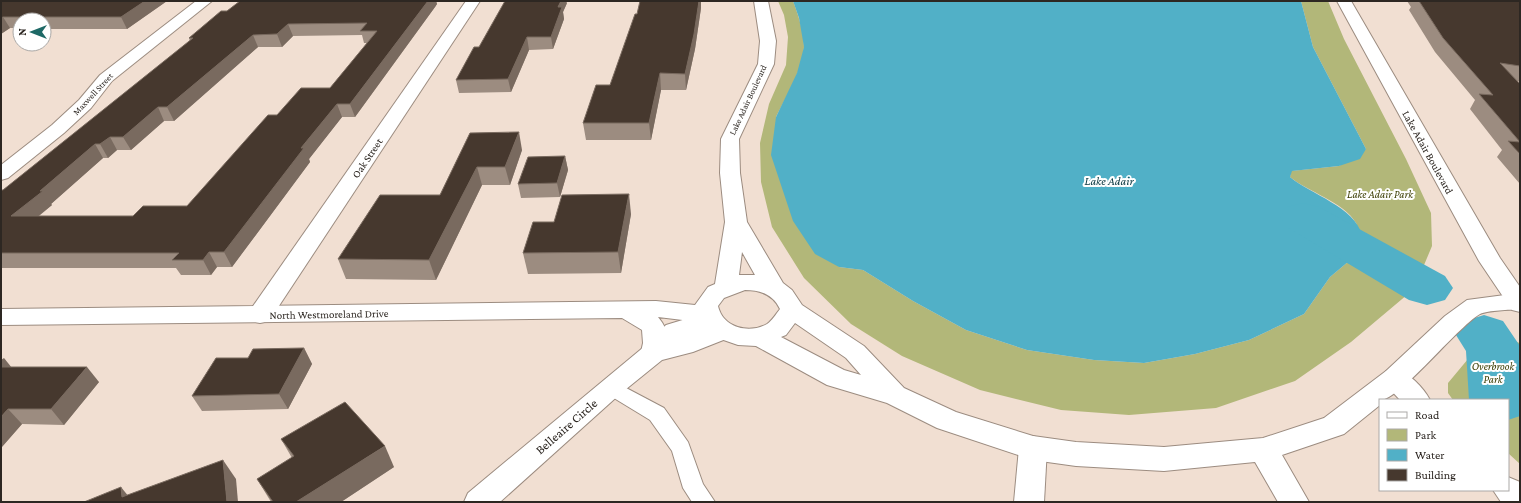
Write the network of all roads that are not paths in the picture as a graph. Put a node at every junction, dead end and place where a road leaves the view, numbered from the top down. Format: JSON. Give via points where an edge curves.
{"nodes":[{"id":1,"x":205,"y":1,"type":"edge"},
{"id":2,"x":473,"y":1,"type":"edge"},
{"id":3,"x":761,"y":1,"type":"edge"},
{"id":4,"x":1344,"y":1,"type":"edge"},
{"id":5,"x":1,"y":174,"type":"edge"},
{"id":6,"x":736,"y":222,"type":"junction"},
{"id":7,"x":773,"y":286,"type":"junction"},
{"id":8,"x":1519,"y":302,"type":"edge"},
{"id":9,"x":626,"y":310,"type":"junction"},
{"id":10,"x":714,"y":310,"type":"junction"},
{"id":11,"x":792,"y":310,"type":"junction"},
{"id":12,"x":260,"y":315,"type":"junction"},
{"id":13,"x":1,"y":317,"type":"edge"},
{"id":14,"x":760,"y":337,"type":"junction"},
{"id":15,"x":654,"y":352,"type":"junction"},
{"id":16,"x":1395,"y":378,"type":"junction"},
{"id":17,"x":612,"y":387,"type":"junction"},
{"id":18,"x":894,"y":395,"type":"junction"},
{"id":19,"x":1416,"y":399,"type":"edge"},
{"id":20,"x":1033,"y":448,"type":"junction"},
{"id":21,"x":1263,"y":450,"type":"junction"},
{"id":22,"x":1509,"y":491,"type":"edge"},
{"id":23,"x":1520,"y":501,"type":"edge"},
{"id":24,"x":479,"y":502,"type":"edge"},
{"id":25,"x":704,"y":502,"type":"edge"},
{"id":26,"x":1029,"y":502,"type":"edge"},
{"id":27,"x":1294,"y":502,"type":"edge"}],
"edges":[{"from":1,"to":5,"type":"street","name":"Maxwell Street","via":[[106,78],[85,104]]},
{"from":2,"to":12,"type":"street","name":"Oak Street"},
{"from":3,"to":6,"type":"street","name":"Lake Adair Boulevard","via":[[768,41],[766,64],[730,139],[730,173]]},
{"from":4,"to":8,"type":"street","name":"Lake Adair Boulevard","via":[[1490,261]]},
{"from":6,"to":7,"type":"street","name":"Lake Adair Boulevard"},
{"from":6,"to":10,"type":"street","name":"Lake Adair Boulevard"},
{"from":7,"to":10,"type":"street","via":[[759,282],[742,282]]},
{"from":7,"to":11,"type":"street","via":[[783,293]]},
{"from":8,"to":16,"type":"street","via":[[1475,306],[1454,322]]},
{"from":9,"to":10,"type":"street","name":"North Westmoreland Drive"},
{"from":9,"to":12,"type":"street","name":"North Westmoreland Drive"},
{"from":9,"to":15,"type":"street","via":[[643,316],[653,325],[657,339]]},
{"from":10,"to":14,"type":"street","via":[[740,337]]},
{"from":10,"to":15,"type":"street","name":"Belleaire Circle","via":[[684,346]]},
{"from":11,"to":14,"type":"street","via":[[787,322],[775,331]]},
{"from":11,"to":18,"type":"street","via":[[855,352]]},
{"from":12,"to":13,"type":"street","name":"North Westmoreland Drive"},
{"from":14,"to":18,"type":"street","via":[[836,378]]},
{"from":15,"to":17,"type":"street","name":"Belleaire Circle"},
{"from":16,"to":19,"type":"street"},
{"from":16,"to":21,"type":"street","via":[[1334,426]]},
{"from":17,"to":24,"type":"street","name":"Belleaire Circle"},
{"from":17,"to":25,"type":"lane","via":[[657,414],[681,448],[694,488]]},
{"from":18,"to":20,"type":"street","via":[[947,420]]},
{"from":20,"to":21,"type":"street","via":[[1095,456],[1164,459]]},
{"from":20,"to":26,"type":"street"},
{"from":21,"to":27,"type":"street"},
{"from":22,"to":23,"type":"street"}]}
